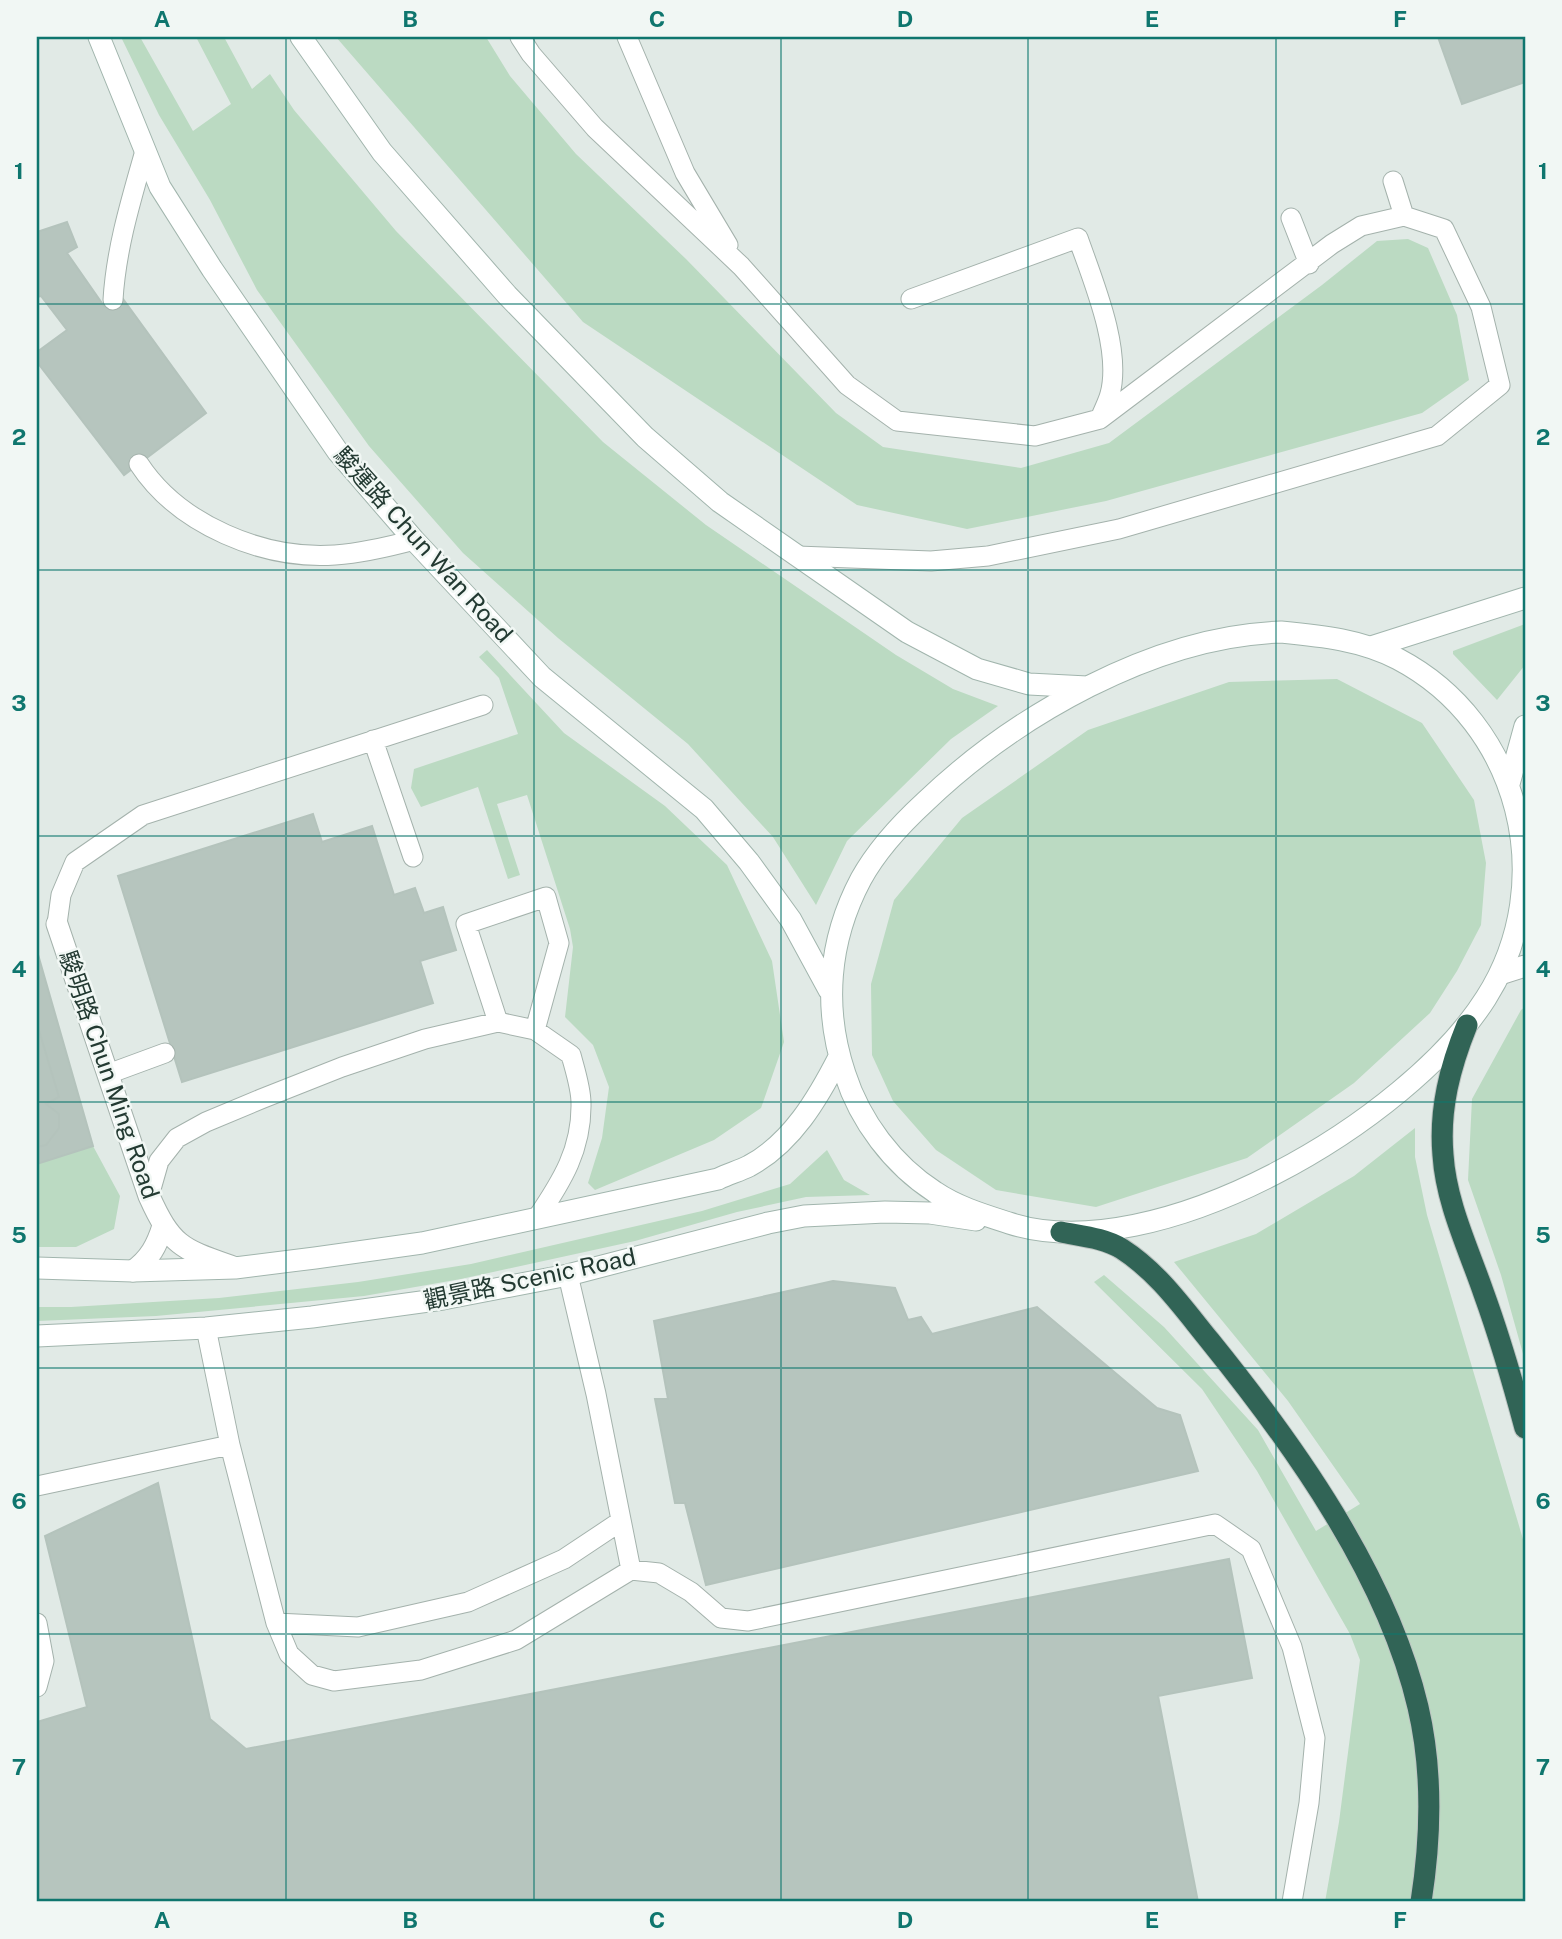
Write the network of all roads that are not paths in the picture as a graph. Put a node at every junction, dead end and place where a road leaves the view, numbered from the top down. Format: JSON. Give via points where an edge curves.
{"nodes":[{"id":1,"x":99,"y":37,"type":"edge"},
{"id":2,"x":301,"y":37,"type":"edge"},
{"id":3,"x":520,"y":37,"type":"edge"},
{"id":4,"x":627,"y":37,"type":"edge"},
{"id":5,"x":145,"y":151,"type":"junction"},
{"id":6,"x":1393,"y":181,"type":"dead end"},
{"id":7,"x":1404,"y":216,"type":"junction"},
{"id":8,"x":1291,"y":218,"type":"dead end"},
{"id":9,"x":1309,"y":264,"type":"junction"},
{"id":10,"x":741,"y":266,"type":"junction"},
{"id":11,"x":911,"y":299,"type":"dead end"},
{"id":12,"x":113,"y":300,"type":"dead end"},
{"id":13,"x":1100,"y":419,"type":"junction"},
{"id":14,"x":139,"y":464,"type":"dead end"},
{"id":15,"x":414,"y":540,"type":"junction"},
{"id":16,"x":797,"y":556,"type":"junction"},
{"id":17,"x":1525,"y":598,"type":"edge"},
{"id":18,"x":1371,"y":647,"type":"junction"},
{"id":19,"x":1089,"y":687,"type":"junction"},
{"id":20,"x":483,"y":705,"type":"dead end"},
{"id":21,"x":1525,"y":726,"type":"edge"},
{"id":22,"x":373,"y":740,"type":"junction"},
{"id":23,"x":1509,"y":784,"type":"junction"},
{"id":24,"x":1523,"y":839,"type":"edge"},
{"id":25,"x":412,"y":857,"type":"dead end"},
{"id":26,"x":57,"y":924,"type":"joint"},
{"id":27,"x":1525,"y":966,"type":"edge"},
{"id":28,"x":1500,"y":974,"type":"junction"},
{"id":29,"x":830,"y":990,"type":"junction"},
{"id":30,"x":498,"y":1022,"type":"junction"},
{"id":31,"x":1467,"y":1025,"type":"junction"},
{"id":32,"x":535,"y":1030,"type":"junction"},
{"id":33,"x":165,"y":1053,"type":"dead end"},
{"id":34,"x":839,"y":1057,"type":"junction"},
{"id":35,"x":108,"y":1074,"type":"junction"},
{"id":36,"x":149,"y":1196,"type":"junction"},
{"id":37,"x":537,"y":1218,"type":"junction"},
{"id":38,"x":163,"y":1226,"type":"junction"},
{"id":39,"x":1019,"y":1227,"type":"junction"},
{"id":40,"x":1061,"y":1232,"type":"junction"},
{"id":41,"x":37,"y":1268,"type":"edge"},
{"id":42,"x":235,"y":1268,"type":"junction"},
{"id":43,"x":133,"y":1271,"type":"junction"},
{"id":44,"x":569,"y":1275,"type":"junction"},
{"id":45,"x":206,"y":1328,"type":"junction"},
{"id":46,"x":37,"y":1336,"type":"edge"},
{"id":47,"x":1525,"y":1427,"type":"edge"},
{"id":48,"x":230,"y":1445,"type":"junction"},
{"id":49,"x":37,"y":1486,"type":"edge"},
{"id":50,"x":621,"y":1521,"type":"junction"},
{"id":51,"x":631,"y":1570,"type":"junction"},
{"id":52,"x":37,"y":1623,"type":"edge"},
{"id":53,"x":276,"y":1623,"type":"junction"},
{"id":54,"x":37,"y":1687,"type":"edge"},
{"id":55,"x":1292,"y":1902,"type":"edge"},
{"id":56,"x":1421,"y":1902,"type":"edge"}],
"edges":[{"from":1,"to":5,"type":"main road","name":"駿運路 Chun Wan Road"},
{"from":2,"to":16,"type":"main road","via":[[382,152],[516,304],[645,437],[720,502]]},
{"from":3,"to":10,"type":"lane","via":[[595,128]]},
{"from":4,"to":10,"type":"lane","via":[[685,173]]},
{"from":5,"to":12,"type":"lane","via":[[127,215]]},
{"from":5,"to":15,"type":"main road","name":"駿運路 Chun Wan Road","via":[[160,187],[204,257],[338,452]]},
{"from":6,"to":7,"type":"lane"},
{"from":7,"to":9,"type":"lane","via":[[1361,226]]},
{"from":7,"to":16,"type":"lane","via":[[1444,229],[1480,307],[1500,385],[1437,436],[1119,529],[988,556],[931,561]]},
{"from":8,"to":9,"type":"lane"},
{"from":9,"to":13,"type":"lane"},
{"from":10,"to":13,"type":"lane","via":[[847,385],[897,421],[1035,436]]},
{"from":11,"to":13,"type":"lane","via":[[1079,238],[1109,337],[1111,392]]},
{"from":14,"to":15,"type":"lane","via":[[196,518],[261,547],[332,556]]},
{"from":15,"to":29,"type":"main road","name":"駿運路 Chun Wan Road","via":[[542,677],[704,809],[792,920]]},
{"from":16,"to":19,"type":"main road","via":[[906,632],[977,669],[1029,684]]},
{"from":17,"to":18,"type":"main road"},
{"from":18,"to":19,"type":"main road","via":[[1334,637],[1251,633],[1181,650]]},
{"from":18,"to":23,"type":"main road","via":[[1423,675],[1462,708],[1487,741]]},
{"from":19,"to":29,"type":"main road","via":[[971,761],[895,832],[860,880],[844,917]]},
{"from":20,"to":22,"type":"lane"},
{"from":21,"to":23,"type":"main road"},
{"from":22,"to":25,"type":"lane"},
{"from":22,"to":26,"type":"lane","via":[[143,815],[75,862],[61,895]]},
{"from":23,"to":24,"type":"main road"},
{"from":24,"to":28,"type":"main road","via":[[1523,893]]},
{"from":26,"to":35,"type":"main road","name":"駿明路 Chun Ming Road"},
{"from":27,"to":28,"type":"main road"},
{"from":28,"to":31,"type":"main road"},
{"from":29,"to":34,"type":"main road"},
{"from":30,"to":32,"type":"lane"},
{"from":30,"to":32,"type":"lane","via":[[467,924],[546,897],[559,943]]},
{"from":30,"to":36,"type":"lane","via":[[425,1039],[342,1067],[206,1122],[177,1138],[159,1161]]},
{"from":31,"to":40,"type":"main road","via":[[1384,1104],[1312,1154],[1237,1192],[1161,1219],[1112,1229]]},
{"from":31,"to":47,"type":"highway","via":[[1446,1089],[1443,1158],[1459,1225]]},
{"from":32,"to":37,"type":"lane","via":[[572,1055],[582,1101],[579,1142]]},
{"from":33,"to":35,"type":"lane"},
{"from":34,"to":37,"type":"main road","via":[[799,1123],[750,1165],[718,1179]]},
{"from":34,"to":39,"type":"main road","via":[[861,1112],[903,1166],[935,1192]]},
{"from":35,"to":36,"type":"main road","name":"駿明路 Chun Ming Road"},
{"from":36,"to":38,"type":"main road","name":"駿明路 Chun Ming Road"},
{"from":37,"to":42,"type":"main road","via":[[422,1242]]},
{"from":38,"to":42,"type":"main road","name":"駿明路 Chun Ming Road","via":[[195,1254]]},
{"from":38,"to":43,"type":"main road","name":"駿明路 Chun Ming Road","via":[[145,1262]]},
{"from":39,"to":40,"type":"main road"},
{"from":39,"to":44,"type":"main road","name":"觀景路 Scenic Road","via":[[930,1213],[804,1216]]},
{"from":40,"to":56,"type":"highway","via":[[1119,1247],[1166,1286],[1288,1445],[1370,1578],[1406,1662],[1425,1739],[1428,1832]]},
{"from":41,"to":43,"type":"main road"},
{"from":42,"to":43,"type":"main road"},
{"from":44,"to":45,"type":"main road","name":"觀景路 Scenic Road","via":[[443,1299]]},
{"from":44,"to":50,"type":"lane"},
{"from":45,"to":46,"type":"main road","name":"觀景路 Scenic Road"},
{"from":45,"to":48,"type":"lane"},
{"from":48,"to":49,"type":"lane"},
{"from":48,"to":53,"type":"lane"},
{"from":50,"to":51,"type":"lane"},
{"from":50,"to":53,"type":"lane","via":[[564,1559],[468,1602],[358,1627]]},
{"from":51,"to":53,"type":"lane","via":[[516,1640],[421,1670],[334,1681],[312,1675],[289,1654]]},
{"from":51,"to":55,"type":"lane","via":[[659,1573],[721,1618],[748,1621],[1215,1524],[1251,1549],[1292,1647],[1315,1738]]},
{"from":52,"to":54,"type":"lane","via":[[44,1661]]}]}
